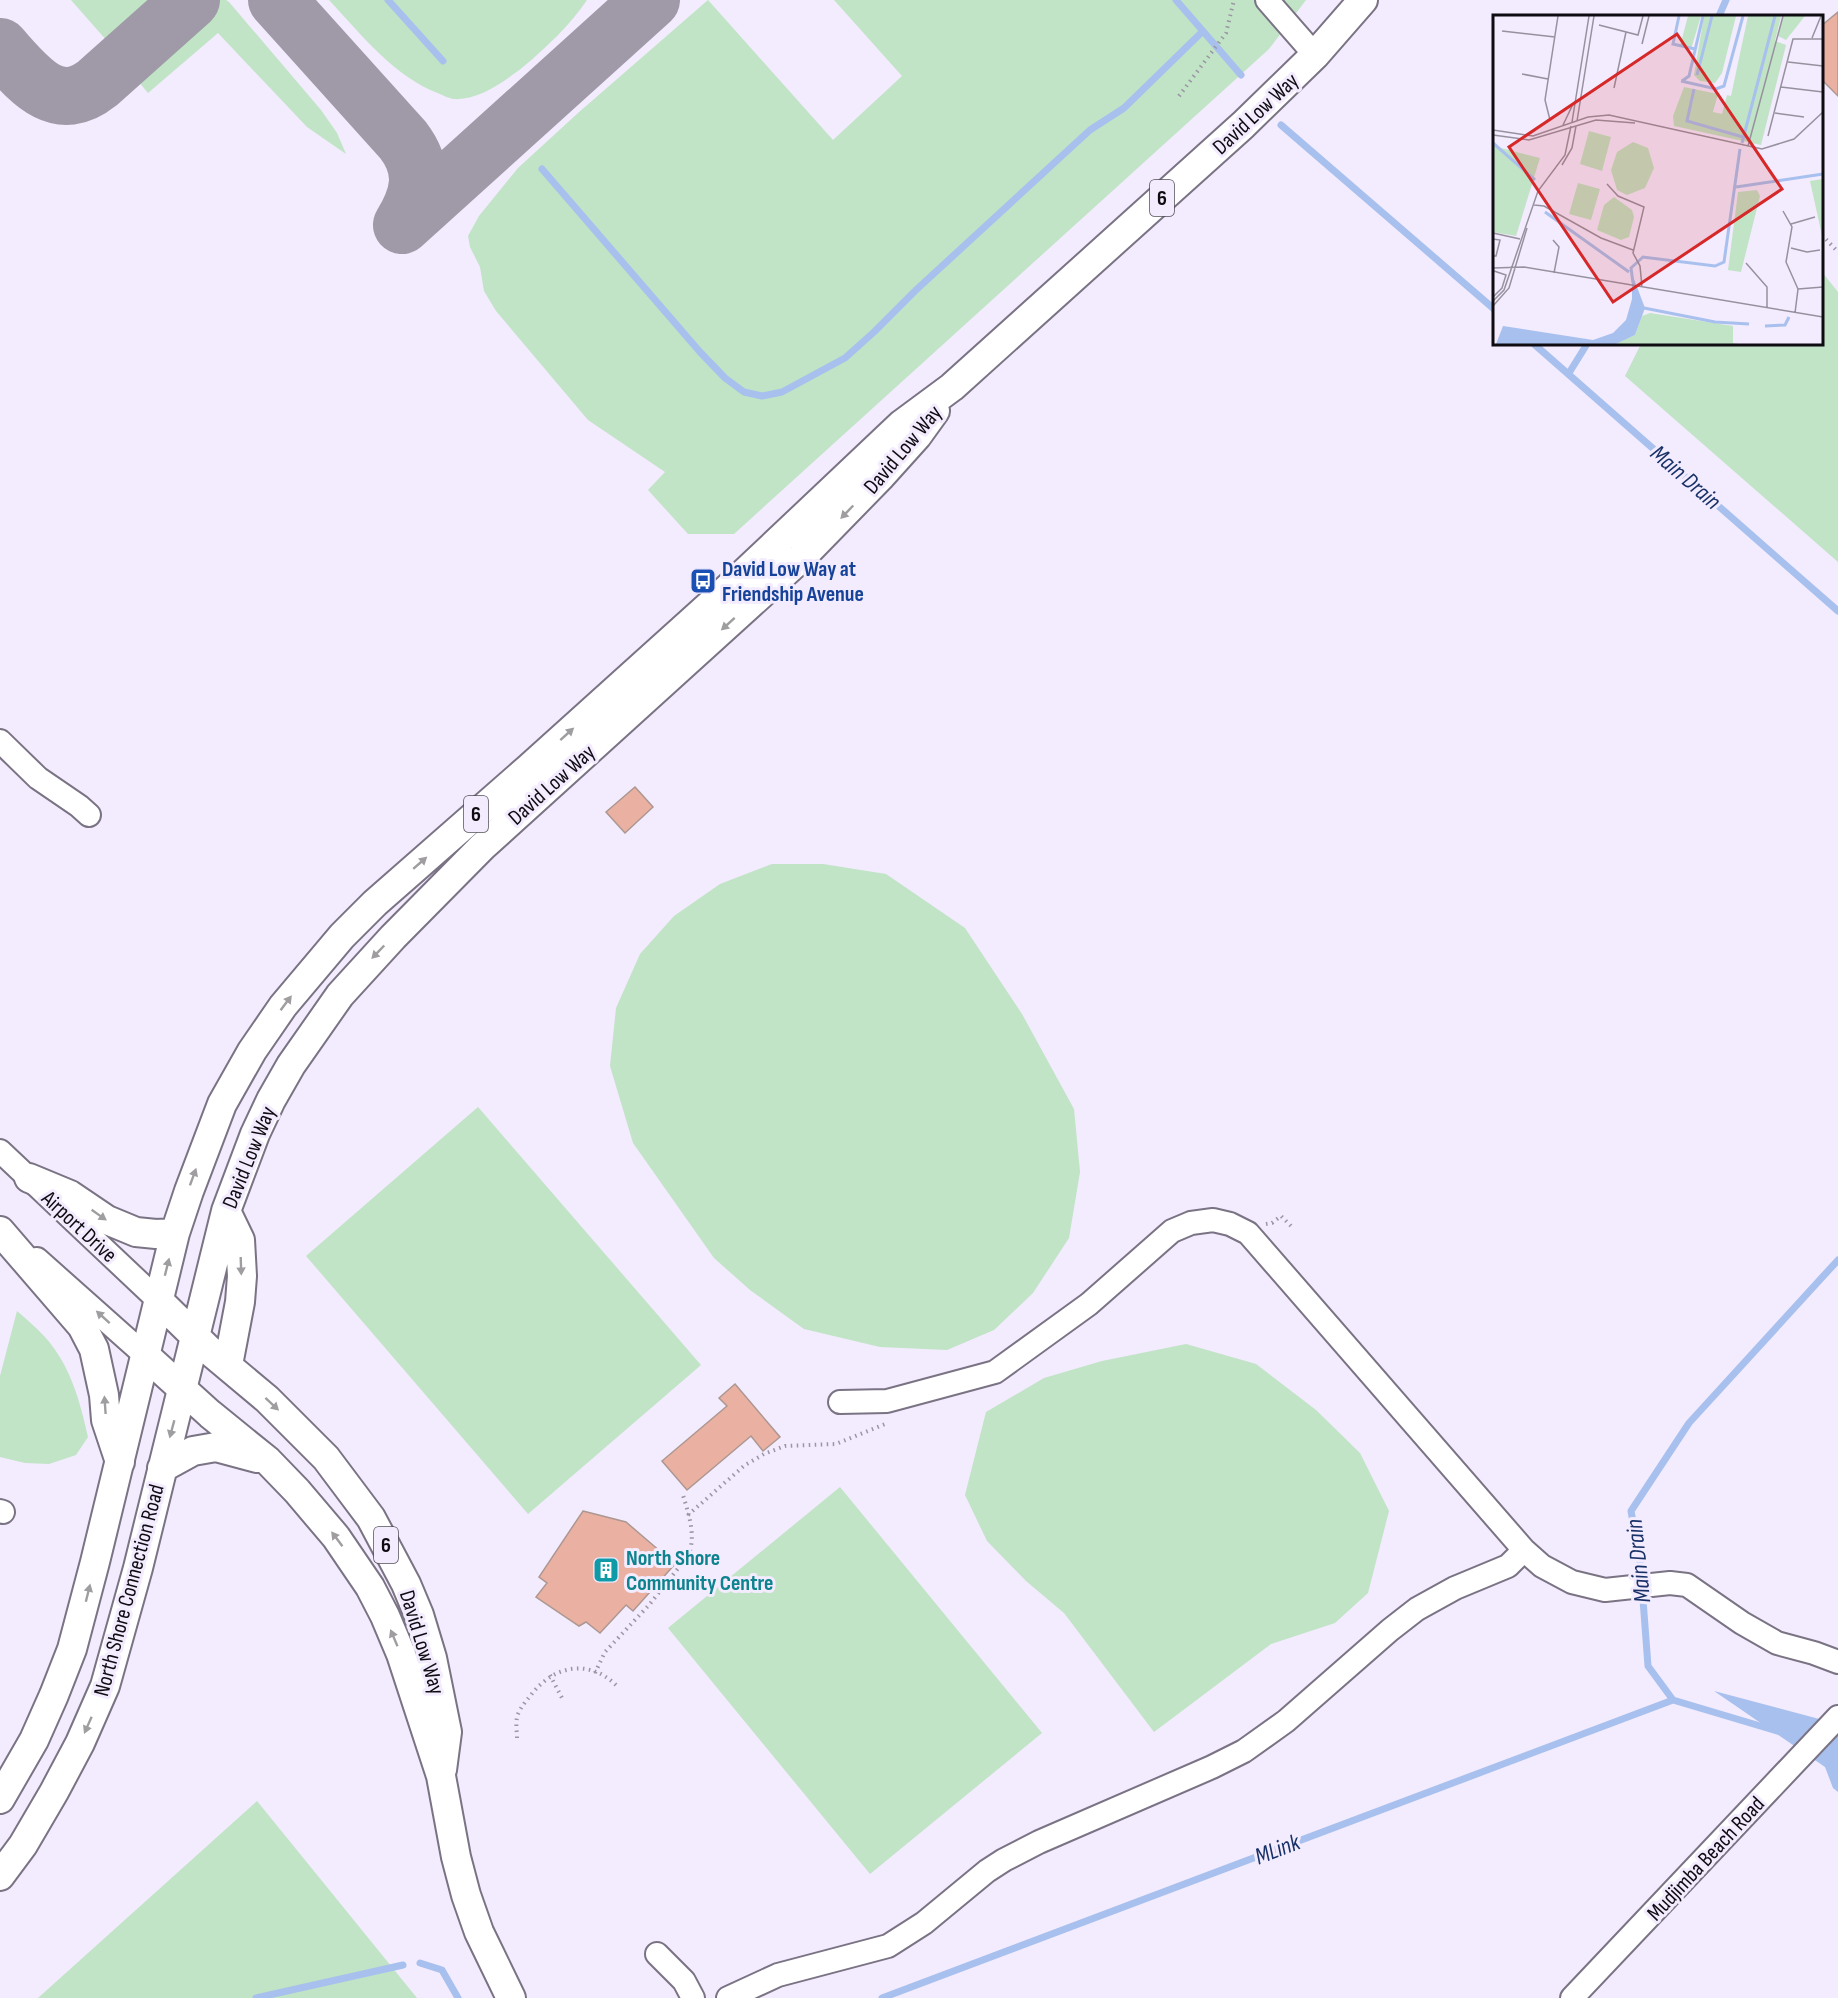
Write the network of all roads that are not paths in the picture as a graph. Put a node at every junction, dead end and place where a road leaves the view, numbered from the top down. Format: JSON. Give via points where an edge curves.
{"nodes":[{"id":1,"x":1267,"y":0,"type":"edge"},
{"id":2,"x":1363,"y":0,"type":"edge"},
{"id":3,"x":1315,"y":56,"type":"junction"},
{"id":4,"x":793,"y":547,"type":"junction"},
{"id":5,"x":0,"y":741,"type":"edge"},
{"id":6,"x":89,"y":815,"type":"dead end"},
{"id":7,"x":0,"y":1151,"type":"edge"},
{"id":8,"x":29,"y":1178,"type":"junction"},
{"id":9,"x":226,"y":1211,"type":"junction"},
{"id":10,"x":0,"y":1229,"type":"edge"},
{"id":11,"x":175,"y":1233,"type":"junction"},
{"id":12,"x":159,"y":1301,"type":"junction"},
{"id":13,"x":195,"y":1337,"type":"junction"},
{"id":14,"x":146,"y":1356,"type":"junction"},
{"id":15,"x":228,"y":1365,"type":"junction"},
{"id":16,"x":182,"y":1390,"type":"junction"},
{"id":17,"x":840,"y":1402,"type":"dead end"},
{"id":18,"x":268,"y":1461,"type":"junction"},
{"id":19,"x":120,"y":1462,"type":"junction"},
{"id":20,"x":162,"y":1468,"type":"junction"},
{"id":21,"x":1524,"y":1550,"type":"junction"},
{"id":22,"x":1838,"y":1662,"type":"edge"},
{"id":23,"x":1838,"y":1717,"type":"edge"},
{"id":24,"x":441,"y":1776,"type":"junction"},
{"id":25,"x":0,"y":1799,"type":"edge"},
{"id":26,"x":0,"y":1876,"type":"edge"},
{"id":27,"x":657,"y":1954,"type":"dead end"},
{"id":28,"x":511,"y":1998,"type":"edge"},
{"id":29,"x":693,"y":1998,"type":"edge"},
{"id":30,"x":728,"y":1998,"type":"edge"},
{"id":31,"x":1572,"y":1998,"type":"edge"}],
"edges":[{"from":1,"to":3,"type":"street"},
{"from":2,"to":3,"type":"main road","name":"David Low Way","number":"6"},
{"from":3,"to":4,"type":"main road","name":"David Low Way","number":"6","via":[[952,387],[917,436]]},
{"from":4,"to":9,"type":"main road","name":"David Low Way","number":"6","one_way":true,"via":[[482,847],[340,995],[281,1083],[255,1134]]},
{"from":11,"to":4,"type":"main road","name":"David Low Way","number":"6","one_way":true,"via":[[222,1104],[283,1006],[326,954],[375,903],[529,768]]},
{"from":5,"to":6,"type":"street","via":[[39,778]]},
{"from":7,"to":8,"type":"street","name":"Airport Drive"},
{"from":8,"to":11,"type":"main road","one_way":true,"via":[[70,1195],[107,1220],[136,1232]]},
{"from":8,"to":12,"type":"street","name":"Airport Drive"},
{"from":9,"to":13,"type":"main road","name":"David Low Way"},
{"from":9,"to":15,"type":"main road","one_way":true,"via":[[240,1240],[242,1276]]},
{"from":14,"to":10,"type":"street","one_way":true},
{"from":19,"to":10,"type":"main road","one_way":true,"via":[[106,1420],[94,1349],[82,1326]]},
{"from":12,"to":11,"type":"main road","name":"David Low Way","number":"6","one_way":true},
{"from":12,"to":13,"type":"main road","name":"David Low Way"},
{"from":12,"to":14,"type":"main road","name":"David Low Way","number":"6"},
{"from":13,"to":15,"type":"main road","name":"David Low Way"},
{"from":13,"to":16,"type":"main road","name":"David Low Way"},
{"from":14,"to":16,"type":"main road","name":"David Low Way","number":"6"},
{"from":14,"to":19,"type":"main road","name":"North Shore Connection Road"},
{"from":15,"to":24,"type":"main road","name":"David Low Way","number":"6","one_way":true,"via":[[326,1458],[389,1549],[419,1615],[432,1658],[447,1732]]},
{"from":16,"to":18,"type":"main road","name":"David Low Way","number":"6"},
{"from":16,"to":20,"type":"main road","name":"North Shore Connection Road","one_way":true},
{"from":17,"to":21,"type":"street","via":[[887,1401],[995,1372],[1089,1304],[1172,1231],[1213,1220],[1248,1233]]},
{"from":18,"to":20,"type":"main road","via":[[216,1447],[194,1451]]},
{"from":24,"to":18,"type":"main road","name":"David Low Way","number":"6","one_way":true,"via":[[401,1654],[370,1587],[318,1515]]},
{"from":25,"to":19,"type":"main road","name":"North Shore Connection Road","one_way":true,"via":[[34,1740],[72,1649]]},
{"from":20,"to":26,"type":"main road","name":"North Shore Connection Road","one_way":true,"via":[[105,1686],[54,1792]]},
{"from":21,"to":22,"type":"street","via":[[1542,1566],[1572,1582],[1605,1590],[1670,1583],[1687,1585],[1777,1643]]},
{"from":21,"to":30,"type":"street","via":[[1508,1566],[1417,1609],[1286,1721],[1244,1751],[1004,1860],[888,1946],[778,1975]]},
{"from":23,"to":31,"type":"street","name":"Mudjimba Beach Road"},
{"from":24,"to":28,"type":"main road","name":"David Low Way","number":"6","via":[[466,1895]]},
{"from":27,"to":29,"type":"street","via":[[684,1981]]}]}
